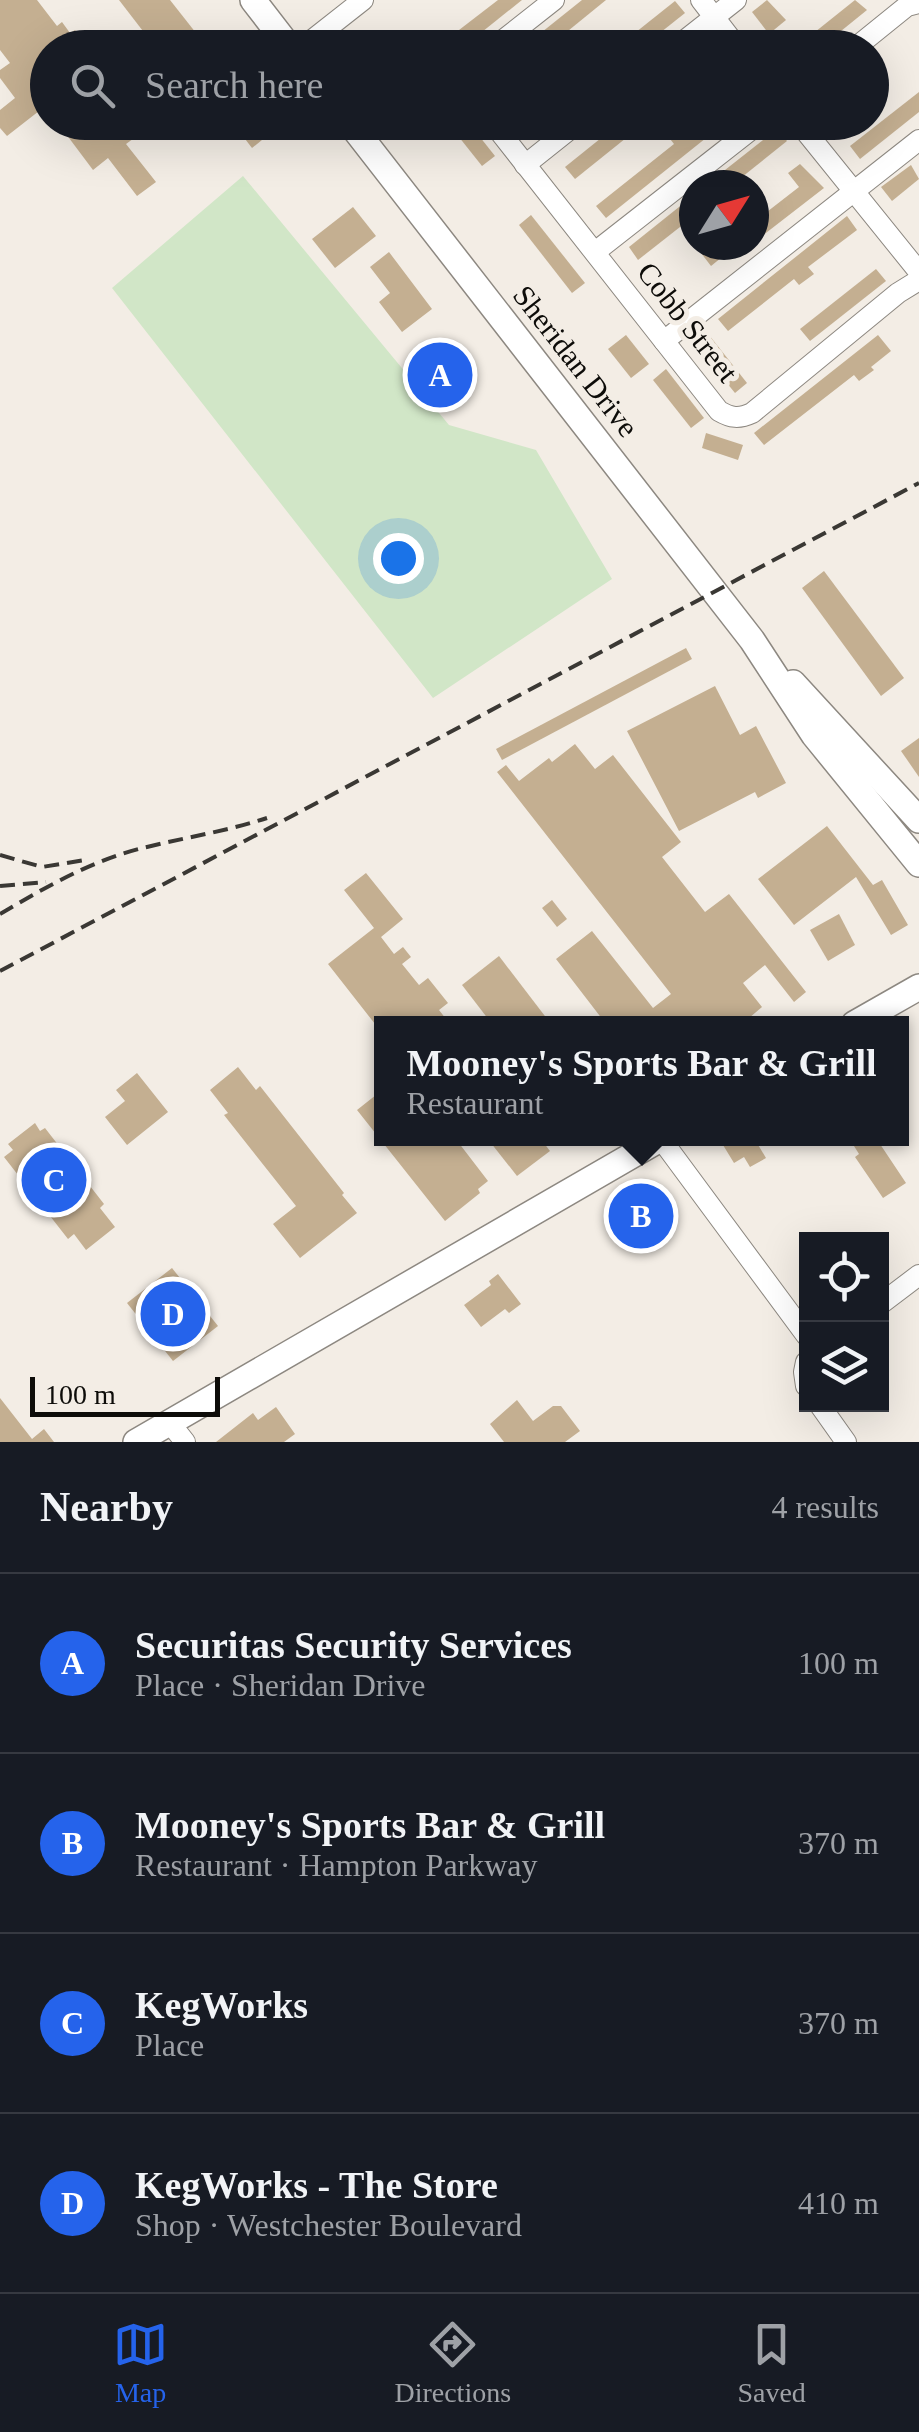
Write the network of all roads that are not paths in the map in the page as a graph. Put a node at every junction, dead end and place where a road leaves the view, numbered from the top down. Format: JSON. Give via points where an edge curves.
{"nodes":[{"id":1,"x":253,"y":0,"type":"edge"},
{"id":2,"x":363,"y":0,"type":"edge"},
{"id":3,"x":554,"y":0,"type":"edge"},
{"id":4,"x":736,"y":0,"type":"edge"},
{"id":5,"x":919,"y":3,"type":"edge"},
{"id":6,"x":708,"y":8,"type":"edge"},
{"id":7,"x":276,"y":30,"type":"edge"},
{"id":8,"x":325,"y":30,"type":"edge"},
{"id":9,"x":516,"y":30,"type":"edge"},
{"id":10,"x":690,"y":30,"type":"edge"},
{"id":11,"x":724,"y":30,"type":"edge"},
{"id":12,"x":878,"y":30,"type":"edge"},
{"id":13,"x":363,"y":140,"type":"edge"},
{"id":14,"x":506,"y":140,"type":"edge"},
{"id":15,"x":557,"y":140,"type":"edge"},
{"id":16,"x":738,"y":140,"type":"edge"},
{"id":17,"x":812,"y":140,"type":"edge"},
{"id":18,"x":919,"y":140,"type":"edge"},
{"id":19,"x":526,"y":165,"type":"junction"},
{"id":20,"x":853,"y":192,"type":"junction"},
{"id":21,"x":595,"y":252,"type":"junction"},
{"id":22,"x":919,"y":272,"type":"edge"},
{"id":23,"x":919,"y":280,"type":"edge"},
{"id":24,"x":664,"y":341,"type":"junction"},
{"id":25,"x":752,"y":640,"type":"junction"},
{"id":26,"x":919,"y":820,"type":"edge"},
{"id":27,"x":919,"y":864,"type":"edge"},
{"id":28,"x":919,"y":986,"type":"edge"},
{"id":29,"x":868,"y":1016,"type":"edge"},
{"id":30,"x":650,"y":1146,"type":"edge"},
{"id":31,"x":667,"y":1146,"type":"edge"},
{"id":32,"x":919,"y":1276,"type":"edge"},
{"id":33,"x":889,"y":1298,"type":"edge"},
{"id":34,"x":799,"y":1325,"type":"edge"},
{"id":35,"x":825,"y":1412,"type":"edge"},
{"id":36,"x":177,"y":1432,"type":"edge"},
{"id":37,"x":136,"y":1442,"type":"edge"},
{"id":38,"x":846,"y":1442,"type":"edge"}],
"edges":[{"from":1,"to":7,"type":"main road"},
{"from":2,"to":8,"type":"street"},
{"from":3,"to":9,"type":"street"},
{"from":4,"to":6,"type":"street"},
{"from":5,"to":12,"type":"street"},
{"from":6,"to":10,"type":"street"},
{"from":6,"to":11,"type":"street"},
{"from":13,"to":25,"type":"main road","name":"Sheridan Drive"},
{"from":14,"to":19,"type":"street","name":"Cobb Street"},
{"from":15,"to":19,"type":"street"},
{"from":16,"to":21,"type":"street"},
{"from":17,"to":20,"type":"street"},
{"from":18,"to":20,"type":"street"},
{"from":19,"to":21,"type":"street","name":"Cobb Street"},
{"from":20,"to":22,"type":"street"},
{"from":20,"to":24,"type":"street"},
{"from":21,"to":24,"type":"street","name":"Cobb Street"},
{"from":23,"to":24,"type":"street","name":"Cobb Street","via":[[743,417],[719,410]]},
{"from":25,"to":26,"type":"main road","name":"Sheridan Drive"},
{"from":25,"to":27,"type":"main road","name":"Sheridan Drive","via":[[814,735]]},
{"from":28,"to":29,"type":"main road"},
{"from":30,"to":36,"type":"main road"},
{"from":31,"to":34,"type":"street"},
{"from":32,"to":33,"type":"street"},
{"from":35,"to":38,"type":"street"},
{"from":36,"to":37,"type":"main road"}]}
